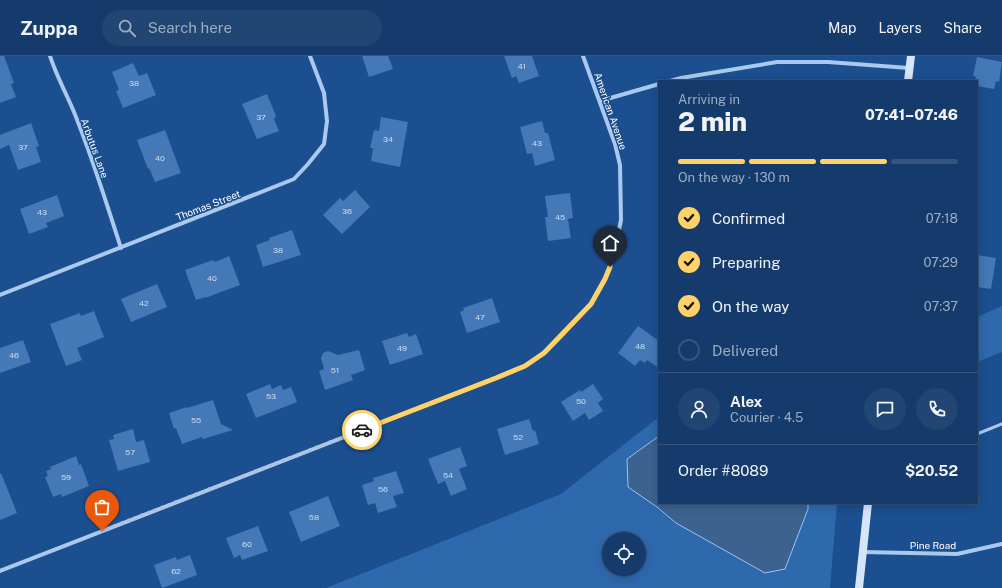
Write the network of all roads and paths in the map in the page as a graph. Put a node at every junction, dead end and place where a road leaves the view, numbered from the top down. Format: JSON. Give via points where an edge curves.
{"nodes":[{"id":1,"x":50,"y":56,"type":"edge"},
{"id":2,"x":310,"y":56,"type":"edge"},
{"id":3,"x":583,"y":56,"type":"edge"},
{"id":4,"x":911,"y":56,"type":"edge"},
{"id":5,"x":910,"y":68,"type":"junction"},
{"id":6,"x":674,"y":80,"type":"edge"},
{"id":7,"x":908,"y":80,"type":"edge"},
{"id":8,"x":658,"y":84,"type":"edge"},
{"id":9,"x":600,"y":101,"type":"junction"},
{"id":10,"x":121,"y":248,"type":"junction"},
{"id":11,"x":0,"y":295,"type":"edge"},
{"id":12,"x":1002,"y":424,"type":"edge"},
{"id":13,"x":978,"y":434,"type":"edge"},
{"id":14,"x":868,"y":504,"type":"edge"},
{"id":15,"x":1002,"y":544,"type":"edge"},
{"id":16,"x":863,"y":552,"type":"junction"},
{"id":17,"x":0,"y":571,"type":"edge"},
{"id":18,"x":859,"y":588,"type":"edge"}],
"edges":[{"from":1,"to":10,"type":"street","name":"Arbutus Lane","via":[[55,73],[74,112]]},
{"from":2,"to":10,"type":"street","name":"Thomas Street","via":[[324,93],[327,121],[324,144],[294,179]]},
{"from":3,"to":9,"type":"street","name":"American Avenue"},
{"from":4,"to":5,"type":"main road"},
{"from":5,"to":6,"type":"street","via":[[828,62],[777,62]]},
{"from":5,"to":7,"type":"main road"},
{"from":8,"to":9,"type":"street"},
{"from":9,"to":17,"type":"street","name":"American Avenue","via":[[620,165],[621,220],[614,255],[605,279],[591,304],[544,353],[525,366],[496,378]]},
{"from":10,"to":11,"type":"street","name":"Thomas Street"},
{"from":12,"to":13,"type":"lane"},
{"from":14,"to":16,"type":"main road"},
{"from":15,"to":16,"type":"street","name":"Pine Road","via":[[957,554]]},
{"from":16,"to":18,"type":"main road"}]}
